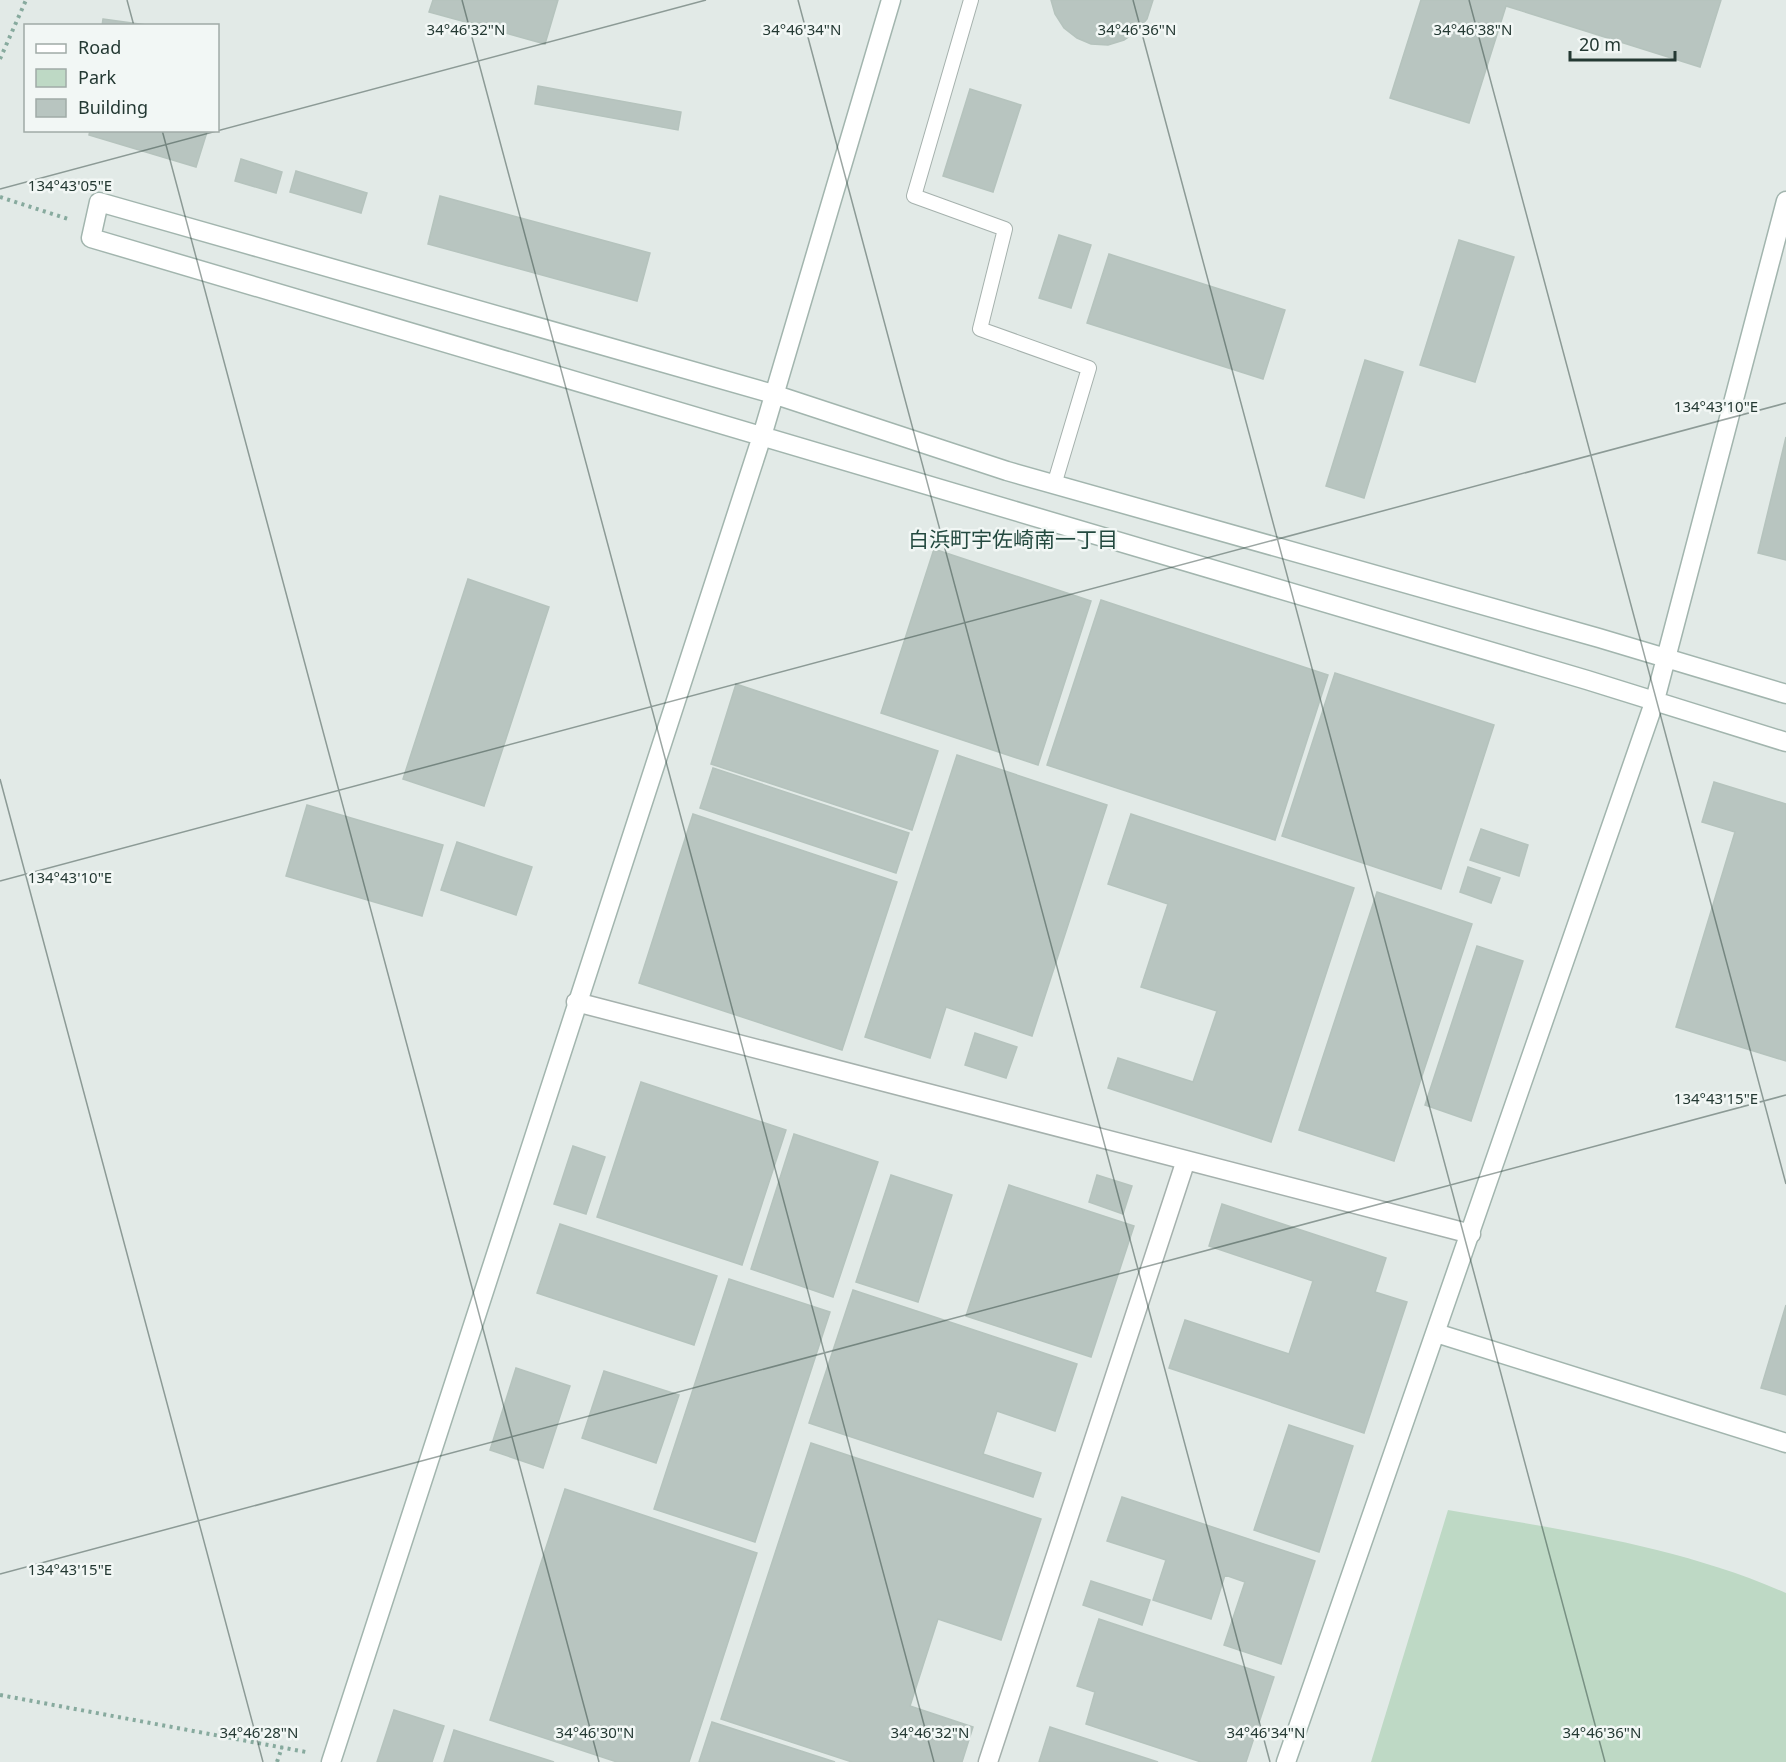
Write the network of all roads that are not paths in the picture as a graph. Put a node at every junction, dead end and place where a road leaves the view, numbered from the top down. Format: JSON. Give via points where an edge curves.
{"nodes":[{"id":1,"x":891,"y":0,"type":"edge"},
{"id":2,"x":971,"y":0,"type":"edge"},
{"id":3,"x":1786,"y":201,"type":"edge"},
{"id":4,"x":773,"y":394,"type":"junction"},
{"id":5,"x":762,"y":436,"type":"junction"},
{"id":6,"x":1054,"y":485,"type":"junction"},
{"id":7,"x":1667,"y":658,"type":"junction"},
{"id":8,"x":1786,"y":694,"type":"edge"},
{"id":9,"x":1654,"y":700,"type":"junction"},
{"id":10,"x":1786,"y":742,"type":"edge"},
{"id":11,"x":576,"y":1002,"type":"junction"},
{"id":12,"x":1186,"y":1160,"type":"junction"},
{"id":13,"x":1471,"y":1234,"type":"junction"},
{"id":14,"x":1436,"y":1334,"type":"junction"},
{"id":15,"x":1786,"y":1443,"type":"edge"},
{"id":16,"x":332,"y":1760,"type":"edge"},
{"id":17,"x":988,"y":1762,"type":"edge"},
{"id":18,"x":1286,"y":1762,"type":"edge"}],
"edges":[{"from":1,"to":4,"type":"street"},
{"from":2,"to":6,"type":"lane","via":[[914,196],[1005,229],[980,329],[1089,368]]},
{"from":3,"to":7,"type":"street"},
{"from":4,"to":5,"type":"street"},
{"from":4,"to":5,"type":"street","via":[[99,202],[91,238]]},
{"from":4,"to":6,"type":"street"},
{"from":5,"to":9,"type":"street"},
{"from":5,"to":11,"type":"street"},
{"from":6,"to":7,"type":"street"},
{"from":7,"to":8,"type":"street"},
{"from":7,"to":9,"type":"street"},
{"from":9,"to":10,"type":"street"},
{"from":9,"to":13,"type":"street"},
{"from":11,"to":12,"type":"street"},
{"from":11,"to":16,"type":"street"},
{"from":12,"to":13,"type":"street"},
{"from":12,"to":17,"type":"street"},
{"from":13,"to":14,"type":"street"},
{"from":14,"to":15,"type":"street"},
{"from":14,"to":18,"type":"street"}]}
